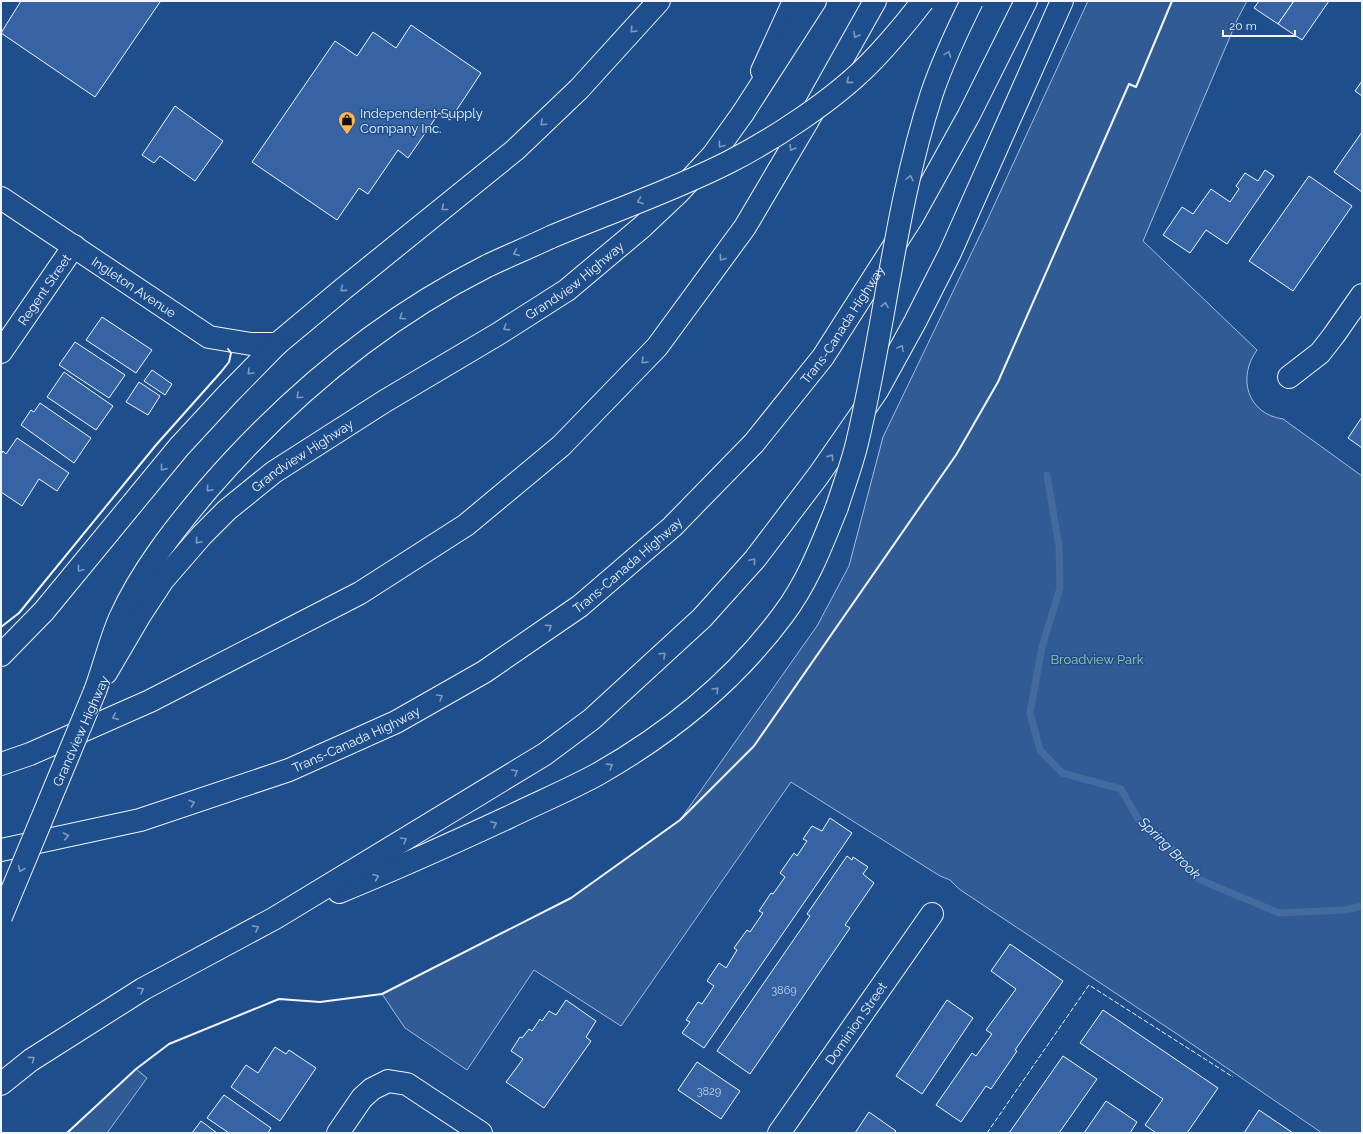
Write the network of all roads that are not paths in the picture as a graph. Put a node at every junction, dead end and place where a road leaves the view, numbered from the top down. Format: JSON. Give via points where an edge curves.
{"nodes":[{"id":1,"x":659,"y":1,"type":"edge"},
{"id":2,"x":794,"y":1,"type":"edge"},
{"id":3,"x":815,"y":1,"type":"edge"},
{"id":4,"x":875,"y":1,"type":"edge"},
{"id":5,"x":923,"y":1,"type":"edge"},
{"id":6,"x":972,"y":1,"type":"edge"},
{"id":7,"x":1026,"y":1,"type":"edge"},
{"id":8,"x":1062,"y":1,"type":"edge"},
{"id":9,"x":743,"y":113,"type":"junction"},
{"id":10,"x":1,"y":198,"type":"edge"},
{"id":11,"x":74,"y":246,"type":"junction"},
{"id":12,"x":1362,"y":295,"type":"edge"},
{"id":13,"x":277,"y":344,"type":"junction"},
{"id":14,"x":1,"y":352,"type":"edge"},
{"id":15,"x":1289,"y":377,"type":"dead end"},
{"id":16,"x":130,"y":617,"type":"junction"},
{"id":17,"x":1,"y":655,"type":"edge"},
{"id":18,"x":1,"y":764,"type":"edge"},
{"id":19,"x":1,"y":850,"type":"edge"},
{"id":20,"x":932,"y":914,"type":"dead end"},
{"id":21,"x":1,"y":917,"type":"edge"},
{"id":22,"x":275,"y":918,"type":"junction"},
{"id":23,"x":1,"y":1084,"type":"edge"},
{"id":24,"x":338,"y":1133,"type":"edge"},
{"id":25,"x":481,"y":1133,"type":"edge"},
{"id":26,"x":779,"y":1133,"type":"edge"}],
"edges":[{"from":1,"to":13,"type":"main road","one_way":true,"via":[[579,89],[515,150]]},
{"from":2,"to":9,"type":"main road"},
{"from":3,"to":9,"type":"main road"},
{"from":4,"to":18,"type":"main road","one_way":true,"via":[[745,227],[657,347],[561,446],[466,525],[360,593],[150,701],[30,754]]},
{"from":5,"to":16,"type":"main road","one_way":true,"bridge":true,"via":[[867,66],[784,131],[730,162],[487,266],[368,339],[319,377],[270,422],[186,515],[148,570]]},
{"from":22,"to":6,"type":"main road","one_way":true,"bridge":true,"via":[[414,861],[598,774],[661,734],[706,700],[749,657],[784,614],[812,567],[837,507],[857,444],[900,221],[918,146],[932,93]]},
{"from":19,"to":7,"type":"main road","name":"Trans-Canada Highway","one_way":true,"via":[[140,820],[289,770],[396,722],[484,672],[580,606],[678,521],[754,443],[823,358],[914,216],[969,115]]},
{"from":22,"to":8,"type":"main road","one_way":true,"via":[[545,754],[586,724],[702,618],[755,559],[818,476],[872,398],[911,329],[950,253]]},
{"from":9,"to":16,"type":"main road","name":"Grandview Highway","one_way":true,"via":[[713,155],[678,193],[567,290],[274,472],[202,535]]},
{"from":10,"to":11,"type":"main road","name":"Ingleton Avenue"},
{"from":11,"to":13,"type":"main road","name":"Ingleton Avenue","via":[[209,337],[251,344]]},
{"from":11,"to":14,"type":"main road","name":"Regent Street"},
{"from":12,"to":15,"type":"main road","via":[[1320,353]]},
{"from":13,"to":17,"type":"main road","one_way":true,"via":[[179,448],[44,611]]},
{"from":16,"to":21,"type":"main road","name":"Grandview Highway","one_way":true,"bridge":true,"via":[[96,691]]},
{"from":20,"to":26,"type":"main road","name":"Dominion Street"},
{"from":23,"to":22,"type":"main road","one_way":true,"via":[[31,1060],[137,992]]},
{"from":24,"to":25,"type":"main road","via":[[362,1098],[372,1089],[388,1081],[407,1084]]}]}
